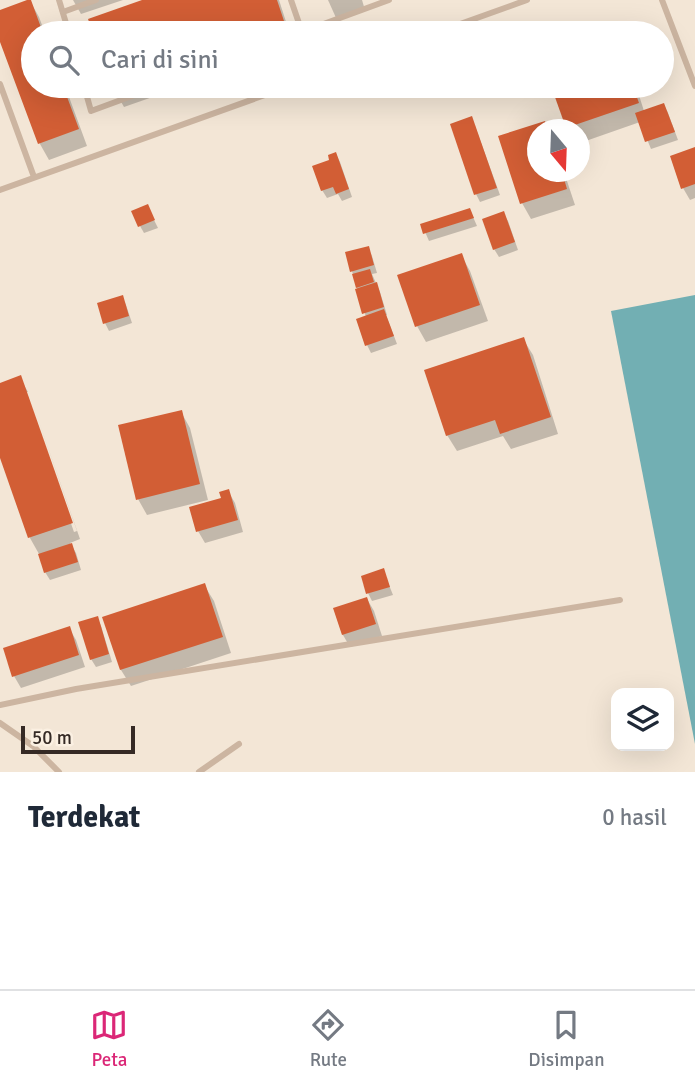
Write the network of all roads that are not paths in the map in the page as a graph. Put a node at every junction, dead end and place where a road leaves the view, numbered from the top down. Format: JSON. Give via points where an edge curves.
{"nodes":[{"id":1,"x":58,"y":0,"type":"edge"},
{"id":2,"x":96,"y":0,"type":"edge"},
{"id":3,"x":291,"y":0,"type":"edge"},
{"id":4,"x":388,"y":0,"type":"edge"},
{"id":5,"x":527,"y":0,"type":"edge"},
{"id":6,"x":662,"y":0,"type":"edge"},
{"id":7,"x":64,"y":12,"type":"junction"},
{"id":8,"x":66,"y":21,"type":"edge"},
{"id":9,"x":297,"y":21,"type":"edge"},
{"id":10,"x":333,"y":21,"type":"edge"},
{"id":11,"x":468,"y":21,"type":"edge"},
{"id":12,"x":670,"y":21,"type":"edge"},
{"id":13,"x":674,"y":31,"type":"edge"},
{"id":14,"x":0,"y":84,"type":"edge"},
{"id":15,"x":695,"y":86,"type":"edge"},
{"id":16,"x":87,"y":98,"type":"edge"},
{"id":17,"x":126,"y":98,"type":"edge"},
{"id":18,"x":256,"y":98,"type":"edge"},
{"id":19,"x":34,"y":177,"type":"junction"},
{"id":20,"x":0,"y":190,"type":"edge"},
{"id":21,"x":620,"y":600,"type":"dead end"},
{"id":22,"x":0,"y":705,"type":"edge"},
{"id":23,"x":0,"y":723,"type":"edge"},
{"id":24,"x":239,"y":744,"type":"dead end"},
{"id":25,"x":59,"y":772,"type":"edge"},
{"id":26,"x":199,"y":772,"type":"edge"}],
"edges":[{"from":1,"to":7,"type":"lane"},
{"from":2,"to":7,"type":"lane"},
{"from":3,"to":9,"type":"lane"},
{"from":4,"to":10,"type":"lane"},
{"from":5,"to":11,"type":"lane"},
{"from":6,"to":12,"type":"lane"},
{"from":7,"to":8,"type":"lane"},
{"from":13,"to":15,"type":"lane"},
{"from":14,"to":19,"type":"lane"},
{"from":16,"to":17,"type":"lane","via":[[91,111]]},
{"from":18,"to":19,"type":"lane"},
{"from":19,"to":20,"type":"lane"},
{"from":21,"to":22,"type":"lane"},
{"from":23,"to":25,"type":"lane"},
{"from":24,"to":26,"type":"lane"}]}
